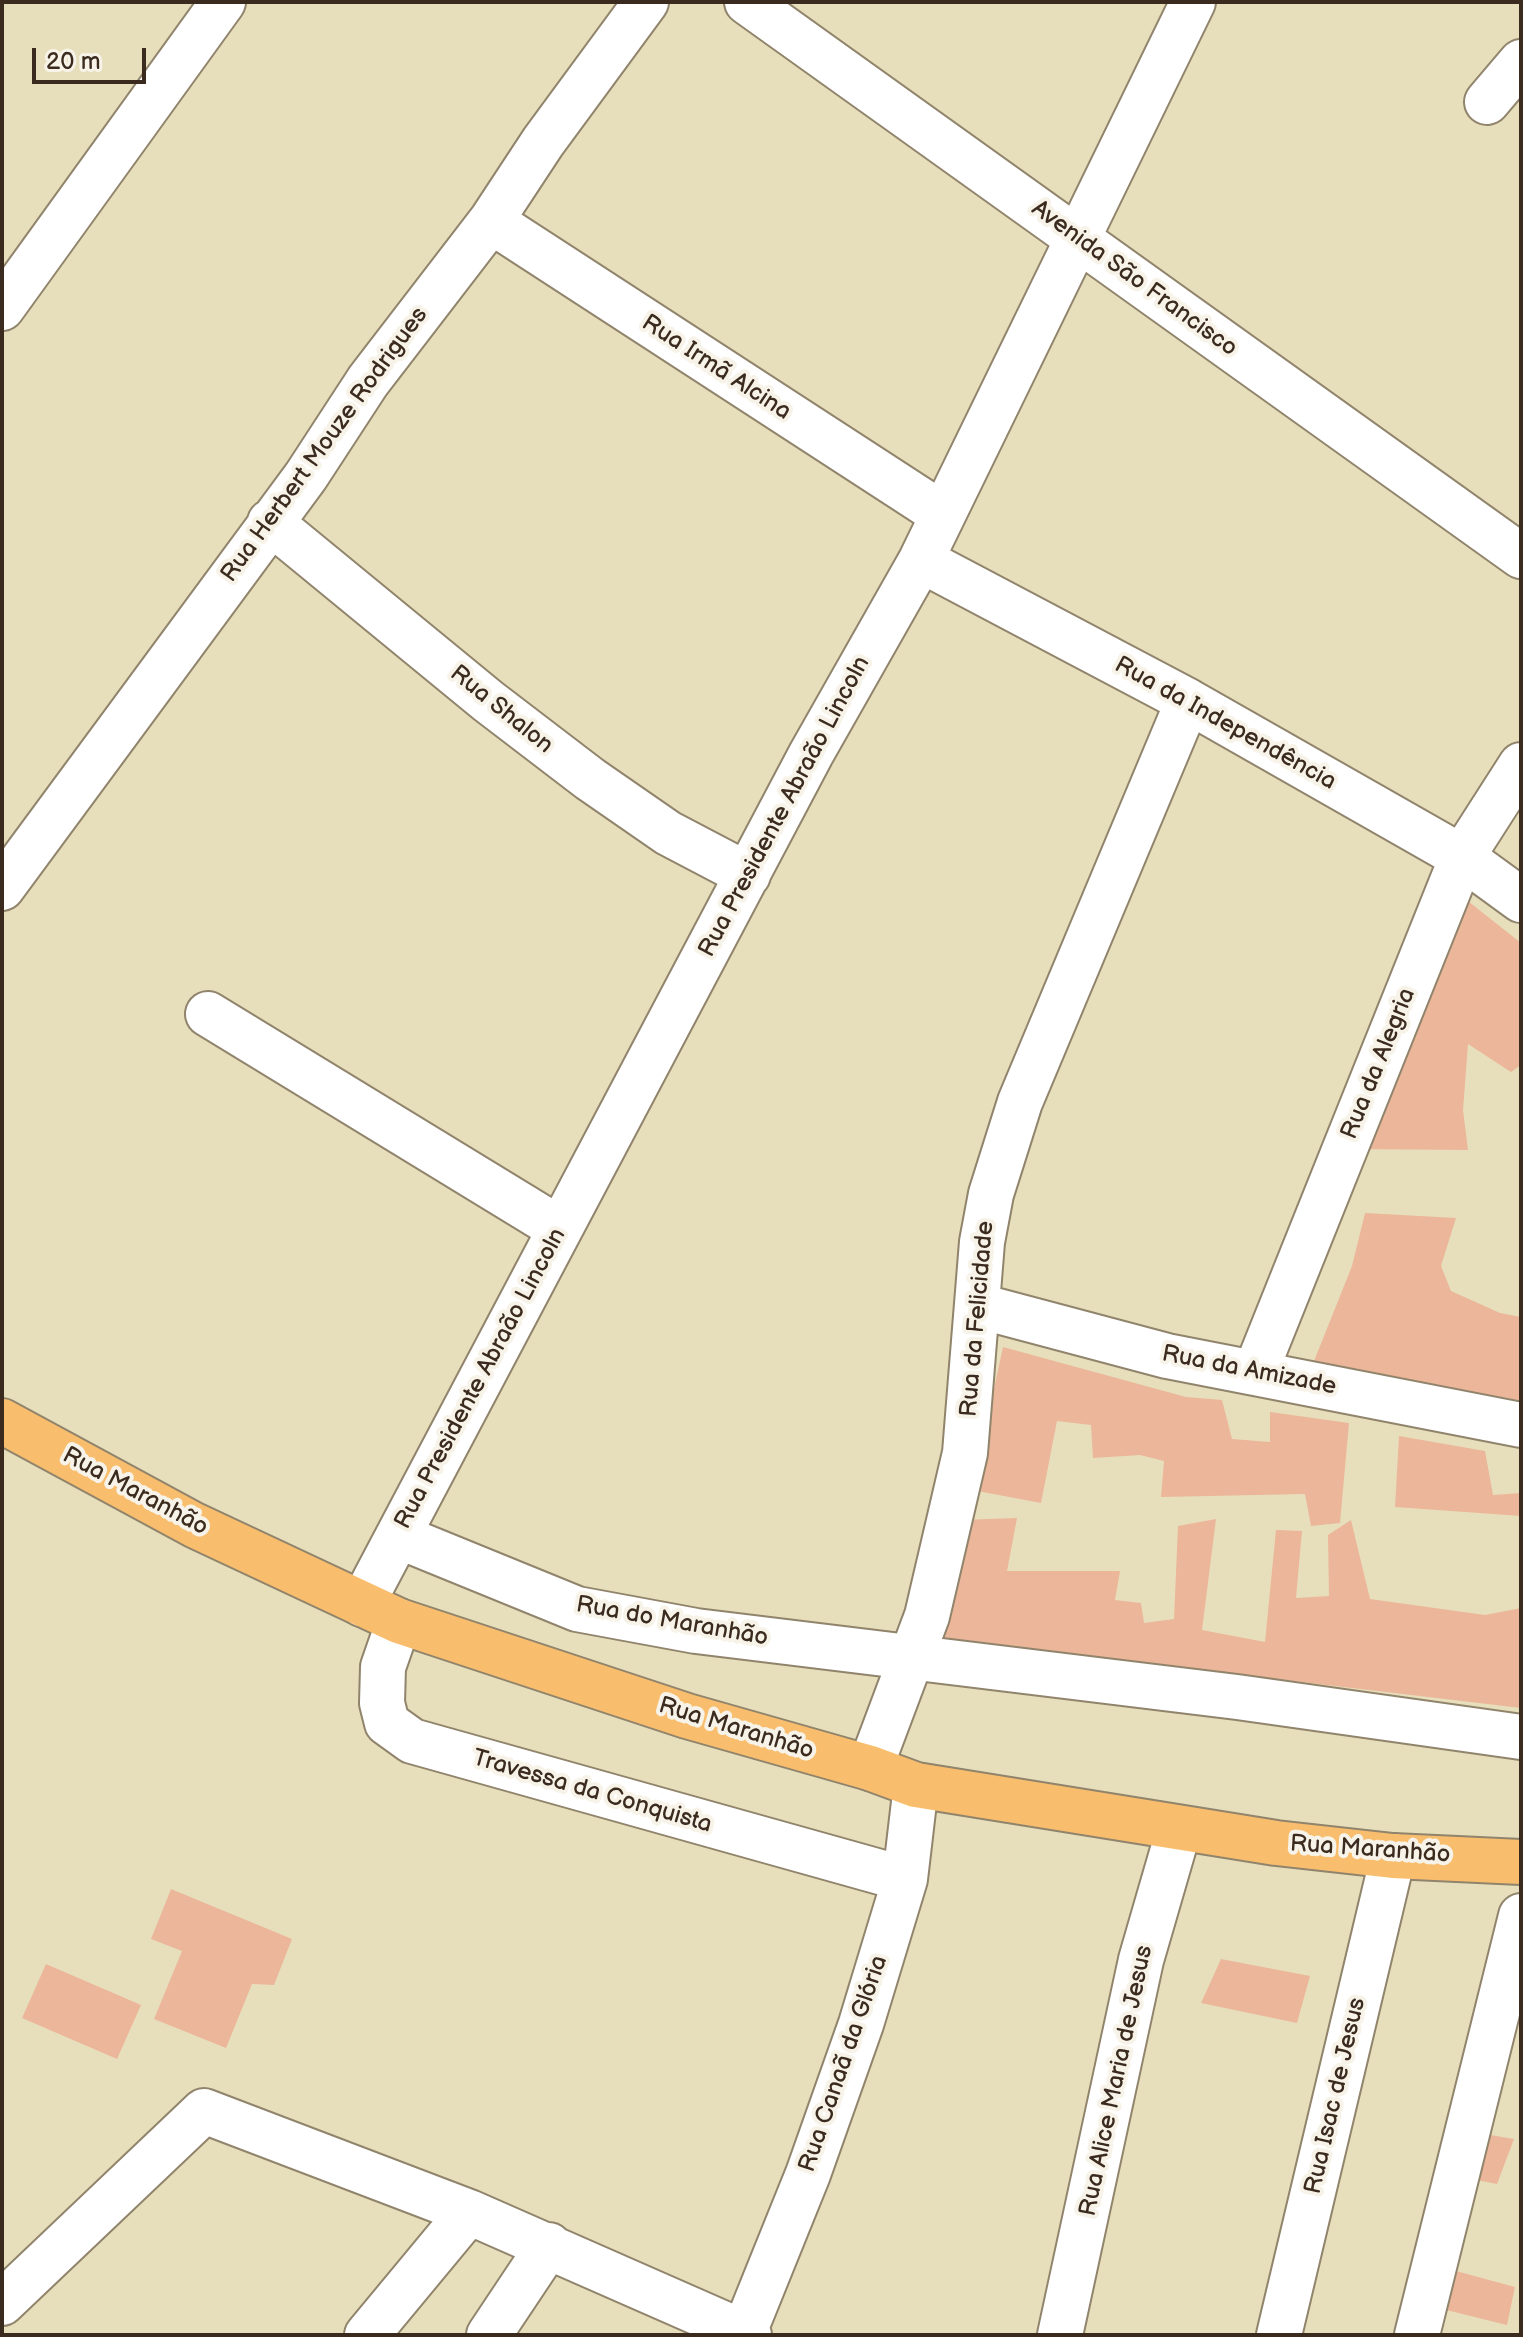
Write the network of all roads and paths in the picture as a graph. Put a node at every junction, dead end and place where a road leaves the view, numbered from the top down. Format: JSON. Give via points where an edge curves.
{"nodes":[{"id":1,"x":223,"y":2,"type":"edge"},
{"id":2,"x":646,"y":2,"type":"edge"},
{"id":3,"x":747,"y":2,"type":"edge"},
{"id":4,"x":1193,"y":2,"type":"edge"},
{"id":5,"x":1521,"y":62,"type":"edge"},
{"id":6,"x":1487,"y":102,"type":"dead end"},
{"id":7,"x":491,"y":221,"type":"junction"},
{"id":8,"x":1080,"y":238,"type":"junction"},
{"id":9,"x":2,"y":308,"type":"edge"},
{"id":10,"x":942,"y":514,"type":"junction"},
{"id":11,"x":270,"y":522,"type":"junction"},
{"id":12,"x":1521,"y":556,"type":"edge"},
{"id":13,"x":921,"y":560,"type":"junction"},
{"id":14,"x":1188,"y":701,"type":"junction"},
{"id":15,"x":1521,"y":765,"type":"edge"},
{"id":16,"x":1462,"y":857,"type":"junction"},
{"id":17,"x":748,"y":875,"type":"junction"},
{"id":18,"x":2,"y":888,"type":"edge"},
{"id":19,"x":1521,"y":900,"type":"edge"},
{"id":20,"x":208,"y":1014,"type":"dead end"},
{"id":21,"x":560,"y":1229,"type":"junction"},
{"id":22,"x":979,"y":1306,"type":"junction"},
{"id":23,"x":1255,"y":1373,"type":"junction"},
{"id":24,"x":2,"y":1421,"type":"edge"},
{"id":25,"x":1521,"y":1425,"type":"edge"},
{"id":26,"x":398,"y":1536,"type":"junction"},
{"id":27,"x":380,"y":1612,"type":"junction"},
{"id":28,"x":911,"y":1656,"type":"junction"},
{"id":29,"x":1521,"y":1737,"type":"edge"},
{"id":30,"x":870,"y":1768,"type":"junction"},
{"id":31,"x":916,"y":1785,"type":"junction"},
{"id":32,"x":1179,"y":1829,"type":"junction"},
{"id":33,"x":1393,"y":1856,"type":"junction"},
{"id":34,"x":1521,"y":1862,"type":"edge"},
{"id":35,"x":905,"y":1879,"type":"junction"},
{"id":36,"x":1521,"y":1916,"type":"edge"},
{"id":37,"x":469,"y":2212,"type":"junction"},
{"id":38,"x":549,"y":2245,"type":"junction"},
{"id":39,"x":2,"y":2303,"type":"edge"},
{"id":40,"x":745,"y":2334,"type":"edge"},
{"id":41,"x":367,"y":2335,"type":"edge"},
{"id":42,"x":489,"y":2335,"type":"edge"},
{"id":43,"x":1060,"y":2335,"type":"edge"},
{"id":44,"x":1279,"y":2335,"type":"edge"},
{"id":45,"x":1417,"y":2335,"type":"edge"}],
"edges":[{"from":1,"to":9,"type":"street"},
{"from":2,"to":7,"type":"street","name":"Rua Herbert Mouze Rodrigues"},
{"from":3,"to":8,"type":"street","name":"Avenida São Francisco"},
{"from":4,"to":8,"type":"street","name":"Rua Presidente Abraão Lincoln"},
{"from":5,"to":6,"type":"street"},
{"from":7,"to":10,"type":"street","name":"Rua Irmã Alcina"},
{"from":7,"to":11,"type":"street","name":"Rua Herbert Mouze Rodrigues","via":[[368,381]]},
{"from":8,"to":10,"type":"street","name":"Rua Presidente Abraão Lincoln"},
{"from":8,"to":12,"type":"street","name":"Avenida São Francisco"},
{"from":10,"to":13,"type":"street","name":"Rua Presidente Abraão Lincoln"},
{"from":11,"to":17,"type":"street","name":"Rua Shalon","via":[[590,779],[668,833]]},
{"from":11,"to":18,"type":"street","name":"Rua Herbert Mouze Rodrigues"},
{"from":13,"to":14,"type":"street","name":"Rua da Independência"},
{"from":13,"to":17,"type":"street","name":"Rua Presidente Abraão Lincoln"},
{"from":14,"to":16,"type":"street","name":"Rua da Independência"},
{"from":14,"to":22,"type":"street","name":"Rua da Felicidade","via":[[1020,1102],[991,1194]]},
{"from":15,"to":16,"type":"street","name":"Rua da Alegria"},
{"from":16,"to":19,"type":"street","name":"Rua da Independência"},
{"from":16,"to":23,"type":"street","name":"Rua da Alegria"},
{"from":17,"to":21,"type":"street","name":"Rua Presidente Abraão Lincoln"},
{"from":20,"to":21,"type":"street"},
{"from":21,"to":26,"type":"street","name":"Rua Presidente Abraão Lincoln"},
{"from":22,"to":23,"type":"street","name":"Rua da Amizade","via":[[1167,1356]]},
{"from":22,"to":28,"type":"street","name":"Rua da Felicidade","via":[[965,1453],[927,1616]]},
{"from":23,"to":25,"type":"street","name":"Rua da Amizade"},
{"from":24,"to":27,"type":"highway","name":"Rua Maranhão","via":[[194,1525]]},
{"from":26,"to":27,"type":"street","name":"Rua Presidente Abraão Lincoln"},
{"from":26,"to":28,"type":"street","name":"Rua do Maranhão","via":[[577,1609],[696,1631]]},
{"from":27,"to":30,"type":"highway","name":"Rua Maranhão","via":[[687,1716]]},
{"from":27,"to":35,"type":"street","name":"Travessa da Conquista","via":[[382,1703],[387,1723],[412,1741]]},
{"from":28,"to":29,"type":"street"},
{"from":28,"to":30,"type":"street","name":"Rua da Felicidade"},
{"from":30,"to":31,"type":"highway","name":"Rua Maranhão"},
{"from":31,"to":32,"type":"highway","name":"Rua Maranhão"},
{"from":31,"to":35,"type":"street","name":"Rua Canaã da Glória"},
{"from":32,"to":33,"type":"highway","name":"Rua Maranhão"},
{"from":32,"to":43,"type":"street","name":"Rua Alice Maria de Jesus","via":[[1138,1973]]},
{"from":33,"to":34,"type":"highway","name":"Rua Maranhão"},
{"from":33,"to":44,"type":"street","name":"Rua Isac de Jesus"},
{"from":35,"to":40,"type":"street","name":"Rua Canaã da Glória","via":[[861,2024]]},
{"from":36,"to":45,"type":"street"},
{"from":37,"to":38,"type":"street"},
{"from":37,"to":39,"type":"street","via":[[204,2111]]},
{"from":37,"to":41,"type":"street"},
{"from":38,"to":40,"type":"street"},
{"from":38,"to":42,"type":"street"}]}
